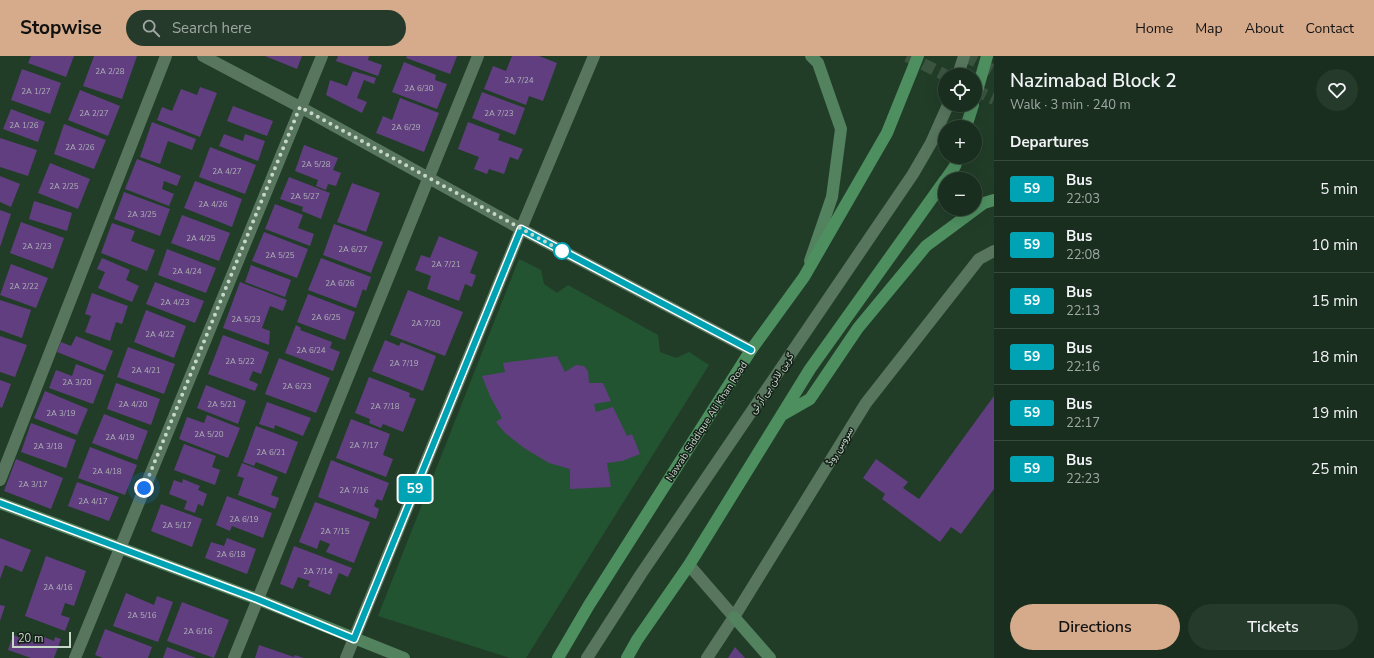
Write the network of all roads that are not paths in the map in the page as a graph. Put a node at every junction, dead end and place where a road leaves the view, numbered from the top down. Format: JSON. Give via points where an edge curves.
{"nodes":[{"id":1,"x":166,"y":56,"type":"edge"},
{"id":2,"x":203,"y":56,"type":"edge"},
{"id":3,"x":322,"y":56,"type":"edge"},
{"id":4,"x":478,"y":56,"type":"edge"},
{"id":5,"x":594,"y":56,"type":"edge"},
{"id":6,"x":804,"y":56,"type":"edge"},
{"id":7,"x":918,"y":56,"type":"edge"},
{"id":8,"x":964,"y":56,"type":"edge"},
{"id":9,"x":987,"y":56,"type":"edge"},
{"id":10,"x":814,"y":59,"type":"edge"},
{"id":11,"x":960,"y":68,"type":"edge"},
{"id":12,"x":982,"y":74,"type":"edge"},
{"id":13,"x":300,"y":107,"type":"junction"},
{"id":14,"x":945,"y":112,"type":"edge"},
{"id":15,"x":430,"y":179,"type":"junction"},
{"id":16,"x":938,"y":190,"type":"edge"},
{"id":17,"x":994,"y":200,"type":"edge"},
{"id":18,"x":521,"y":229,"type":"junction"},
{"id":19,"x":994,"y":251,"type":"edge"},
{"id":20,"x":804,"y":277,"type":"junction"},
{"id":21,"x":751,"y":350,"type":"junction"},
{"id":22,"x":780,"y":416,"type":"junction"},
{"id":23,"x":0,"y":480,"type":"edge"},
{"id":24,"x":0,"y":503,"type":"edge"},
{"id":25,"x":120,"y":547,"type":"junction"},
{"id":26,"x":689,"y":565,"type":"junction"},
{"id":27,"x":257,"y":599,"type":"junction"},
{"id":28,"x":734,"y":617,"type":"junction"},
{"id":29,"x":354,"y":639,"type":"junction"},
{"id":30,"x":75,"y":658,"type":"edge"},
{"id":31,"x":234,"y":658,"type":"edge"},
{"id":32,"x":346,"y":658,"type":"edge"},
{"id":33,"x":404,"y":658,"type":"edge"},
{"id":34,"x":558,"y":658,"type":"edge"},
{"id":35,"x":586,"y":658,"type":"edge"},
{"id":36,"x":627,"y":658,"type":"edge"},
{"id":37,"x":707,"y":658,"type":"edge"},
{"id":38,"x":770,"y":658,"type":"edge"}],
"edges":[{"from":1,"to":23,"type":"street"},
{"from":2,"to":13,"type":"street"},
{"from":3,"to":13,"type":"street"},
{"from":4,"to":15,"type":"street"},
{"from":5,"to":18,"type":"street"},
{"from":6,"to":10,"type":"street"},
{"from":7,"to":20,"type":"main road","name":"Nawab Siddique Ali Khan Road","via":[[887,133]]},
{"from":8,"to":11,"type":"street"},
{"from":9,"to":12,"type":"main road"},
{"from":10,"to":20,"type":"street","via":[[841,130],[832,197]]},
{"from":13,"to":15,"type":"street"},
{"from":13,"to":25,"type":"street"},
{"from":14,"to":35,"type":"street","name":"گرین لائن بی آر ٹی","via":[[913,174]]},
{"from":15,"to":18,"type":"street"},
{"from":15,"to":27,"type":"street"},
{"from":16,"to":22,"type":"main road","via":[[810,369]]},
{"from":17,"to":22,"type":"main road","via":[[984,203],[926,246],[858,328],[810,398]]},
{"from":18,"to":21,"type":"street"},
{"from":18,"to":29,"type":"street"},
{"from":19,"to":28,"type":"street","name":"سروس روڈ","via":[[979,259],[866,403]]},
{"from":20,"to":21,"type":"main road","name":"Nawab Siddique Ali Khan Road"},
{"from":21,"to":34,"type":"main road","name":"Nawab Siddique Ali Khan Road"},
{"from":22,"to":26,"type":"main road"},
{"from":24,"to":25,"type":"street"},
{"from":25,"to":27,"type":"street"},
{"from":25,"to":30,"type":"street"},
{"from":26,"to":28,"type":"street"},
{"from":26,"to":36,"type":"main road","via":[[636,640]]},
{"from":27,"to":29,"type":"street"},
{"from":27,"to":31,"type":"street"},
{"from":28,"to":37,"type":"street","name":"سروس روڈ"},
{"from":28,"to":38,"type":"street"},
{"from":29,"to":32,"type":"street"},
{"from":29,"to":33,"type":"street"}]}
